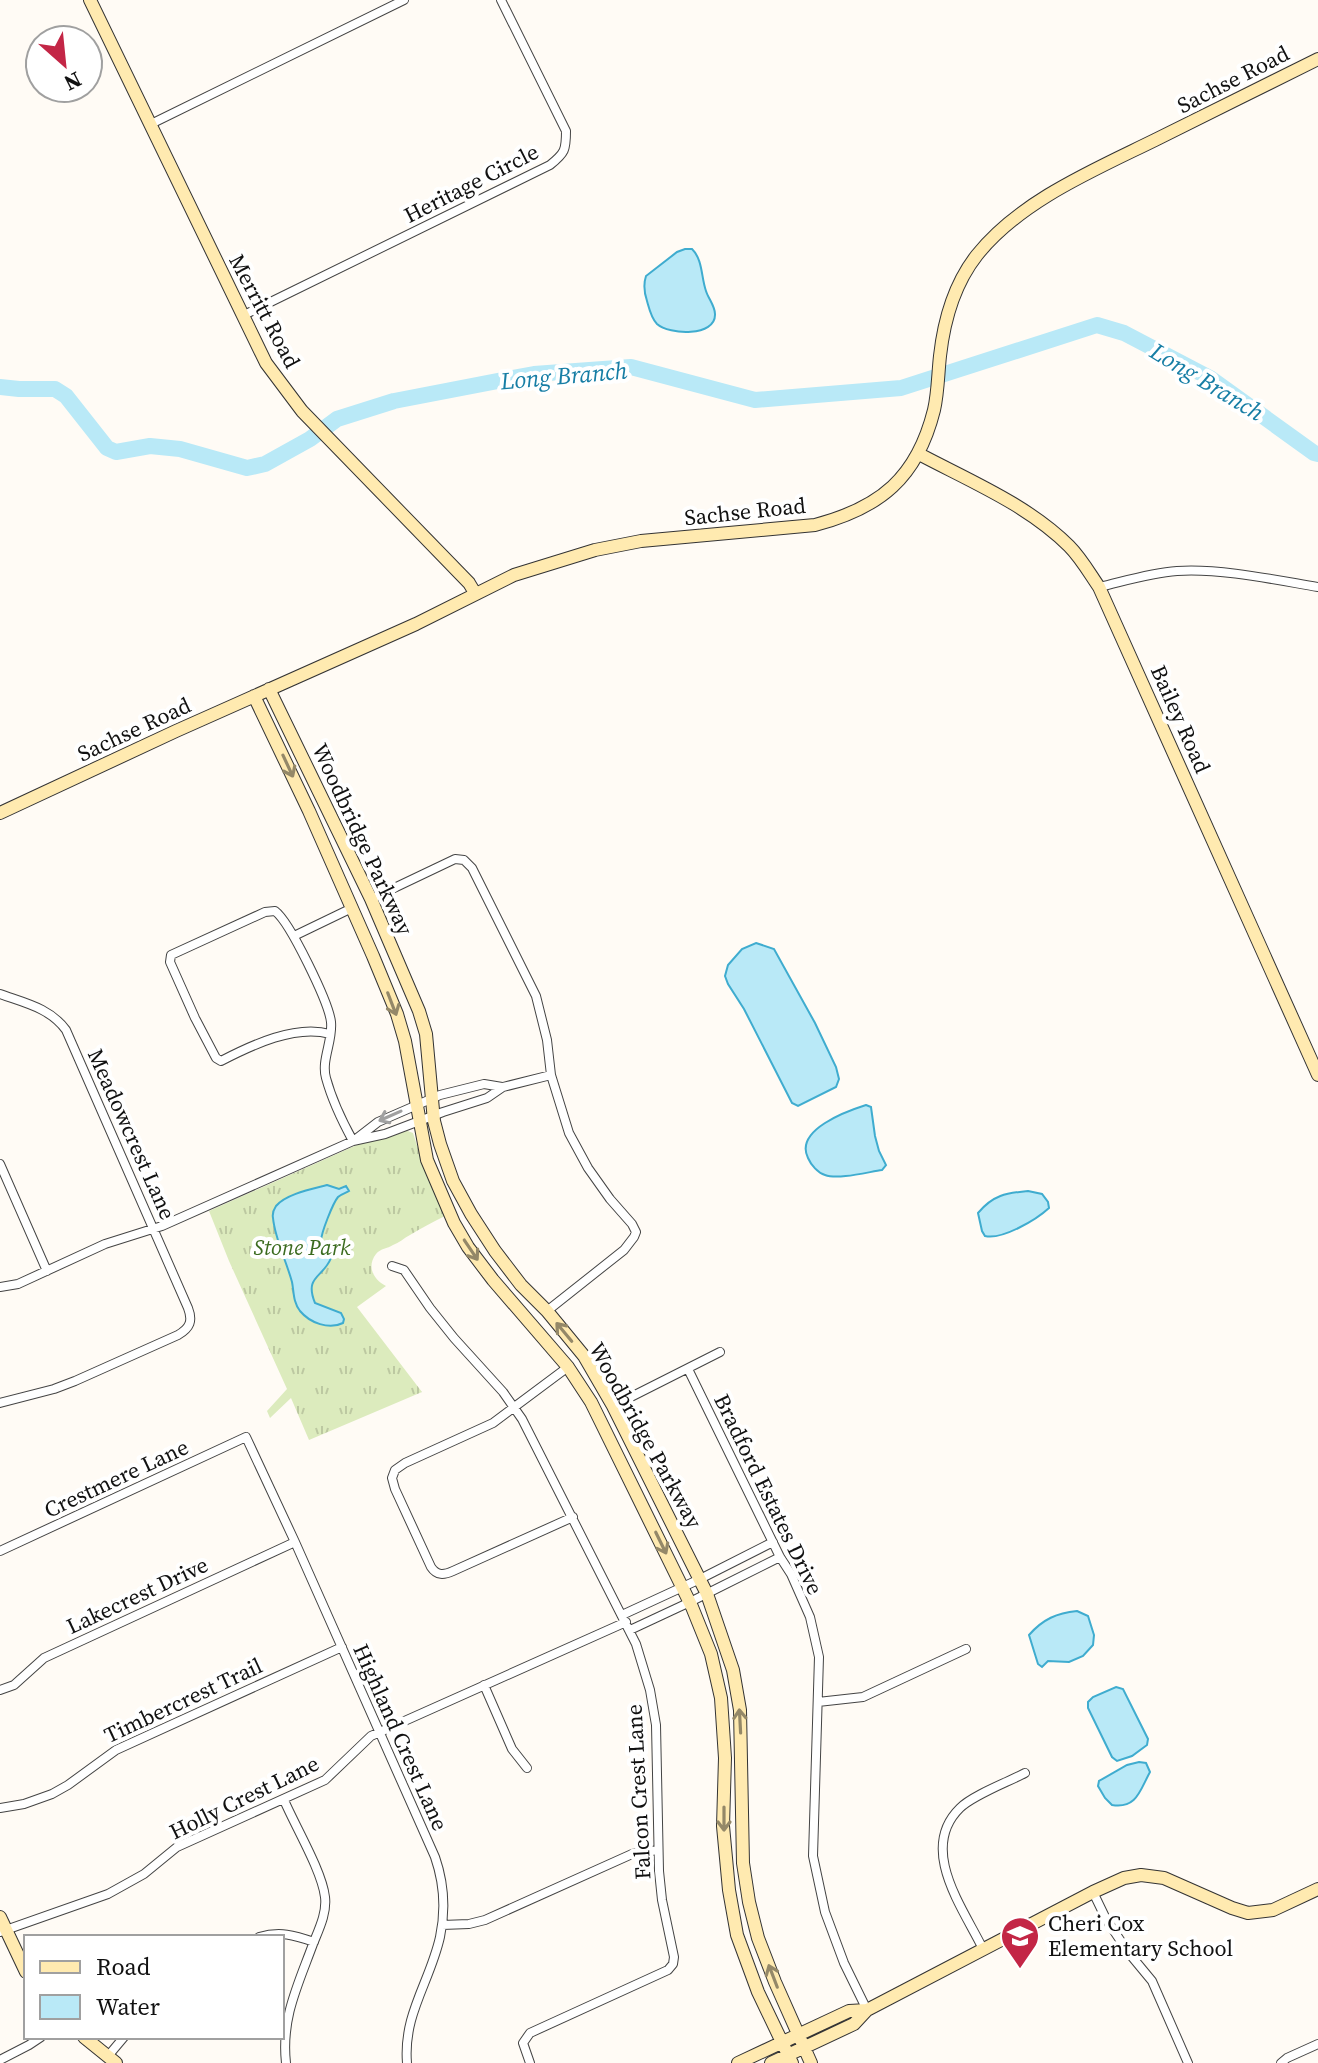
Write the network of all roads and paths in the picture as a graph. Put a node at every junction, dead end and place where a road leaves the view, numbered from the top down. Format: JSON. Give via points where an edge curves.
{"nodes":[{"id":1,"x":90,"y":0,"type":"edge"},
{"id":2,"x":404,"y":0,"type":"edge"},
{"id":3,"x":501,"y":0,"type":"edge"},
{"id":4,"x":1318,"y":59,"type":"edge"},
{"id":5,"x":151,"y":124,"type":"junction"},
{"id":6,"x":242,"y":316,"type":"junction"},
{"id":7,"x":919,"y":454,"type":"junction"},
{"id":8,"x":1099,"y":587,"type":"junction"},
{"id":9,"x":1318,"y":587,"type":"edge"},
{"id":10,"x":475,"y":593,"type":"junction"},
{"id":11,"x":269,"y":689,"type":"junction"},
{"id":12,"x":254,"y":696,"type":"junction"},
{"id":13,"x":0,"y":813,"type":"edge"},
{"id":14,"x":371,"y":899,"type":"junction"},
{"id":15,"x":352,"y":908,"type":"junction"},
{"id":16,"x":294,"y":936,"type":"junction"},
{"id":17,"x":0,"y":994,"type":"edge"},
{"id":18,"x":330,"y":1034,"type":"junction"},
{"id":19,"x":551,"y":1075,"type":"junction"},
{"id":20,"x":1318,"y":1075,"type":"edge"},
{"id":21,"x":503,"y":1087,"type":"junction"},
{"id":22,"x":432,"y":1098,"type":"junction"},
{"id":23,"x":416,"y":1105,"type":"junction"},
{"id":24,"x":434,"y":1115,"type":"junction"},
{"id":25,"x":419,"y":1121,"type":"junction"},
{"id":26,"x":353,"y":1141,"type":"junction"},
{"id":27,"x":0,"y":1164,"type":"edge"},
{"id":28,"x":153,"y":1229,"type":"junction"},
{"id":29,"x":392,"y":1266,"type":"dead end"},
{"id":30,"x":47,"y":1271,"type":"junction"},
{"id":31,"x":0,"y":1287,"type":"edge"},
{"id":32,"x":547,"y":1311,"type":"junction"},
{"id":33,"x":720,"y":1352,"type":"dead end"},
{"id":34,"x":568,"y":1367,"type":"junction"},
{"id":35,"x":688,"y":1369,"type":"junction"},
{"id":36,"x":0,"y":1403,"type":"edge"},
{"id":37,"x":613,"y":1406,"type":"junction"},
{"id":38,"x":514,"y":1407,"type":"junction"},
{"id":39,"x":246,"y":1437,"type":"joint"},
{"id":40,"x":573,"y":1517,"type":"junction"},
{"id":41,"x":295,"y":1542,"type":"junction"},
{"id":42,"x":773,"y":1542,"type":"junction"},
{"id":43,"x":0,"y":1551,"type":"edge"},
{"id":44,"x":780,"y":1557,"type":"junction"},
{"id":45,"x":700,"y":1579,"type":"junction"},
{"id":46,"x":683,"y":1587,"type":"junction"},
{"id":47,"x":707,"y":1594,"type":"junction"},
{"id":48,"x":690,"y":1602,"type":"junction"},
{"id":49,"x":626,"y":1622,"type":"junction"},
{"id":50,"x":342,"y":1647,"type":"junction"},
{"id":51,"x":966,"y":1649,"type":"dead end"},
{"id":52,"x":484,"y":1685,"type":"junction"},
{"id":53,"x":0,"y":1690,"type":"edge"},
{"id":54,"x":818,"y":1702,"type":"junction"},
{"id":55,"x":379,"y":1732,"type":"junction"},
{"id":56,"x":527,"y":1768,"type":"dead end"},
{"id":57,"x":1025,"y":1773,"type":"dead end"},
{"id":58,"x":284,"y":1800,"type":"junction"},
{"id":59,"x":0,"y":1808,"type":"edge"},
{"id":60,"x":657,"y":1850,"type":"junction"},
{"id":61,"x":1318,"y":1889,"type":"edge"},
{"id":62,"x":1093,"y":1892,"type":"junction"},
{"id":63,"x":442,"y":1925,"type":"junction"},
{"id":64,"x":2,"y":1926,"type":"edge"},
{"id":65,"x":266,"y":1935,"type":"edge"},
{"id":66,"x":314,"y":1942,"type":"junction"},
{"id":67,"x":983,"y":1949,"type":"junction"},
{"id":68,"x":24,"y":1968,"type":"edge"},
{"id":69,"x":867,"y":2010,"type":"junction"},
{"id":70,"x":798,"y":2034,"type":"junction"},
{"id":71,"x":38,"y":2039,"type":"edge"},
{"id":72,"x":86,"y":2039,"type":"edge"},
{"id":73,"x":123,"y":2039,"type":"edge"},
{"id":74,"x":782,"y":2041,"type":"junction"},
{"id":75,"x":1318,"y":2044,"type":"edge"},
{"id":76,"x":804,"y":2048,"type":"junction"},
{"id":77,"x":790,"y":2059,"type":"edge"},
{"id":78,"x":0,"y":2060,"type":"edge"},
{"id":79,"x":112,"y":2060,"type":"edge"},
{"id":80,"x":286,"y":2063,"type":"edge"},
{"id":81,"x":407,"y":2063,"type":"edge"},
{"id":82,"x":530,"y":2063,"type":"edge"},
{"id":83,"x":738,"y":2063,"type":"edge"},
{"id":84,"x":771,"y":2063,"type":"edge"},
{"id":85,"x":811,"y":2063,"type":"edge"},
{"id":86,"x":1188,"y":2063,"type":"edge"},
{"id":87,"x":1281,"y":2063,"type":"edge"}],
"edges":[{"from":1,"to":5,"type":"main road","name":"Merritt Road"},
{"from":2,"to":5,"type":"street"},
{"from":3,"to":6,"type":"street","name":"Heritage Circle","via":[[566,131],[561,156]]},
{"from":4,"to":7,"type":"main road","name":"Sachse Road","via":[[1113,161],[1006,224],[977,255],[952,301],[934,409]]},
{"from":5,"to":6,"type":"main road","name":"Merritt Road"},
{"from":6,"to":10,"type":"main road","name":"Merritt Road","via":[[266,363],[302,411]]},
{"from":7,"to":8,"type":"main road","name":"Bailey Road","via":[[1039,522],[1070,547]]},
{"from":7,"to":10,"type":"main road","name":"Sachse Road","via":[[884,495],[840,519],[595,550]]},
{"from":8,"to":9,"type":"street","via":[[1180,571]]},
{"from":8,"to":20,"type":"main road","name":"Bailey Road"},
{"from":10,"to":11,"type":"main road","name":"Sachse Road"},
{"from":11,"to":12,"type":"main road","name":"Sachse Road"},
{"from":11,"to":14,"type":"main road","name":"Woodbridge Parkway"},
{"from":12,"to":13,"type":"main road","name":"Sachse Road"},
{"from":12,"to":15,"type":"main road","name":"Woodbridge Parkway","one_way":true},
{"from":14,"to":19,"type":"street","via":[[455,859],[468,863],[536,996]]},
{"from":14,"to":22,"type":"main road","name":"Woodbridge Parkway","via":[[419,1011]]},
{"from":15,"to":16,"type":"street"},
{"from":15,"to":23,"type":"main road","name":"Woodbridge Parkway","one_way":true,"via":[[397,1014]]},
{"from":16,"to":18,"type":"street","via":[[326,1007]]},
{"from":16,"to":18,"type":"street","via":[[281,915],[265,912],[179,950],[170,962],[210,1049],[221,1061],[304,1030]]},
{"from":17,"to":28,"type":"street","name":"Meadowcrest Lane","via":[[42,1009],[66,1030]]},
{"from":18,"to":26,"type":"street","via":[[326,1079]]},
{"from":19,"to":21,"type":"street"},
{"from":19,"to":32,"type":"street","via":[[579,1152],[636,1232],[624,1250]]},
{"from":21,"to":22,"type":"street","via":[[484,1084]]},
{"from":21,"to":24,"type":"street","via":[[487,1098]]},
{"from":22,"to":23,"type":"street"},
{"from":22,"to":24,"type":"main road","name":"Woodbridge Parkway"},
{"from":23,"to":25,"type":"main road","name":"Woodbridge Parkway"},
{"from":23,"to":26,"type":"street","one_way":true,"via":[[378,1122]]},
{"from":24,"to":25,"type":"street"},
{"from":24,"to":32,"type":"main road","name":"Woodbridge Parkway","via":[[453,1181],[471,1214],[521,1285]]},
{"from":25,"to":26,"type":"street"},
{"from":25,"to":34,"type":"main road","name":"Woodbridge Parkway","one_way":true,"via":[[427,1160],[468,1247]]},
{"from":26,"to":28,"type":"street"},
{"from":27,"to":30,"type":"street"},
{"from":28,"to":30,"type":"street"},
{"from":28,"to":36,"type":"street","name":"Meadowcrest Lane","via":[[188,1308],[189,1328],[75,1381]]},
{"from":29,"to":38,"type":"street","name":"Falcon Crest Lane","via":[[404,1270],[443,1325]]},
{"from":30,"to":31,"type":"street"},
{"from":37,"to":32,"type":"main road","name":"Woodbridge Parkway","one_way":true,"via":[[584,1356]]},
{"from":33,"to":35,"type":"street"},
{"from":34,"to":38,"type":"street"},
{"from":34,"to":46,"type":"main road","name":"Woodbridge Parkway","one_way":true,"via":[[591,1402]]},
{"from":35,"to":37,"type":"street"},
{"from":35,"to":42,"type":"street","name":"Bradford Estates Drive"},
{"from":37,"to":45,"type":"main road","name":"Woodbridge Parkway"},
{"from":38,"to":40,"type":"street","name":"Falcon Crest Lane"},
{"from":38,"to":40,"type":"street","via":[[392,1474],[431,1567],[447,1573]]},
{"from":39,"to":41,"type":"street","name":"Highland Crest Lane"},
{"from":39,"to":43,"type":"street","name":"Crestmere Lane"},
{"from":40,"to":49,"type":"street","name":"Falcon Crest Lane"},
{"from":41,"to":50,"type":"street","name":"Highland Crest Lane"},
{"from":41,"to":53,"type":"street","name":"Lakecrest Drive","via":[[44,1658],[14,1685]]},
{"from":42,"to":44,"type":"street","name":"Bradford Estates Drive"},
{"from":42,"to":45,"type":"street","name":"Holly Crest Lane"},
{"from":44,"to":47,"type":"street","name":"Holly Crest Lane"},
{"from":44,"to":54,"type":"street","name":"Bradford Estates Drive","via":[[810,1617],[819,1657]]},
{"from":45,"to":46,"type":"street","name":"Holly Crest Lane"},
{"from":45,"to":47,"type":"main road","name":"Woodbridge Parkway"},
{"from":46,"to":48,"type":"main road","name":"Woodbridge Parkway"},
{"from":46,"to":49,"type":"street","name":"Holly Crest Lane"},
{"from":47,"to":48,"type":"street","name":"Holly Crest Lane"},
{"from":70,"to":47,"type":"main road","name":"Woodbridge Parkway","one_way":true,"via":[[749,1902],[743,1863],[740,1710],[733,1670]]},
{"from":48,"to":49,"type":"street","name":"Holly Crest Lane"},
{"from":48,"to":74,"type":"main road","name":"Woodbridge Parkway","one_way":true,"via":[[711,1654],[721,1698],[723,1826],[737,1935]]},
{"from":49,"to":52,"type":"street","name":"Holly Crest Lane"},
{"from":49,"to":60,"type":"street","name":"Falcon Crest Lane","via":[[646,1674],[656,1725]]},
{"from":50,"to":55,"type":"street","name":"Highland Crest Lane"},
{"from":50,"to":59,"type":"street","name":"Timbercrest Trail","via":[[116,1750],[52,1794]]},
{"from":51,"to":54,"type":"street","via":[[863,1697]]},
{"from":52,"to":55,"type":"street","name":"Holly Crest Lane"},
{"from":52,"to":56,"type":"street","via":[[512,1749]]},
{"from":54,"to":69,"type":"street","name":"Bradford Estates Drive","via":[[813,1856],[825,1912]]},
{"from":55,"to":58,"type":"street","name":"Holly Crest Lane","via":[[331,1777]]},
{"from":55,"to":63,"type":"street","name":"Highland Crest Lane","via":[[438,1866],[444,1893]]},
{"from":57,"to":67,"type":"street","via":[[961,1807],[946,1827],[941,1850],[947,1878]]},
{"from":58,"to":64,"type":"street","name":"Holly Crest Lane","via":[[177,1847],[108,1894]]},
{"from":58,"to":66,"type":"street","via":[[325,1894]]},
{"from":60,"to":63,"type":"street","via":[[632,1854],[485,1920]]},
{"from":60,"to":82,"type":"street","name":"Falcon Crest Lane","via":[[673,1964],[530,2033],[523,2043]]},
{"from":61,"to":62,"type":"main road","via":[[1273,1910],[1248,1913],[1153,1876],[1124,1878]]},
{"from":62,"to":67,"type":"main road"},
{"from":62,"to":86,"type":"street","via":[[1106,1919],[1152,1981]]},
{"from":63,"to":81,"type":"street","name":"Highland Crest Lane","via":[[412,2012]]},
{"from":64,"to":68,"type":"main road"},
{"from":65,"to":66,"type":"street","via":[[289,1934]]},
{"from":66,"to":80,"type":"street","via":[[289,2008]]},
{"from":67,"to":69,"type":"main road"},
{"from":69,"to":70,"type":"main road","via":[[849,2011]]},
{"from":69,"to":76,"type":"main road","via":[[854,2024]]},
{"from":70,"to":74,"type":"main road"},
{"from":70,"to":76,"type":"main road","name":"Woodbridge Parkway"},
{"from":71,"to":78,"type":"street"},
{"from":72,"to":79,"type":"main road"},
{"from":73,"to":79,"type":"street"},
{"from":74,"to":77,"type":"main road","name":"Woodbridge Parkway"},
{"from":74,"to":83,"type":"main road"},
{"from":75,"to":87,"type":"street"},
{"from":76,"to":77,"type":"main road"},
{"from":76,"to":85,"type":"main road","name":"Woodbridge Parkway"},
{"from":77,"to":84,"type":"main road"}]}
